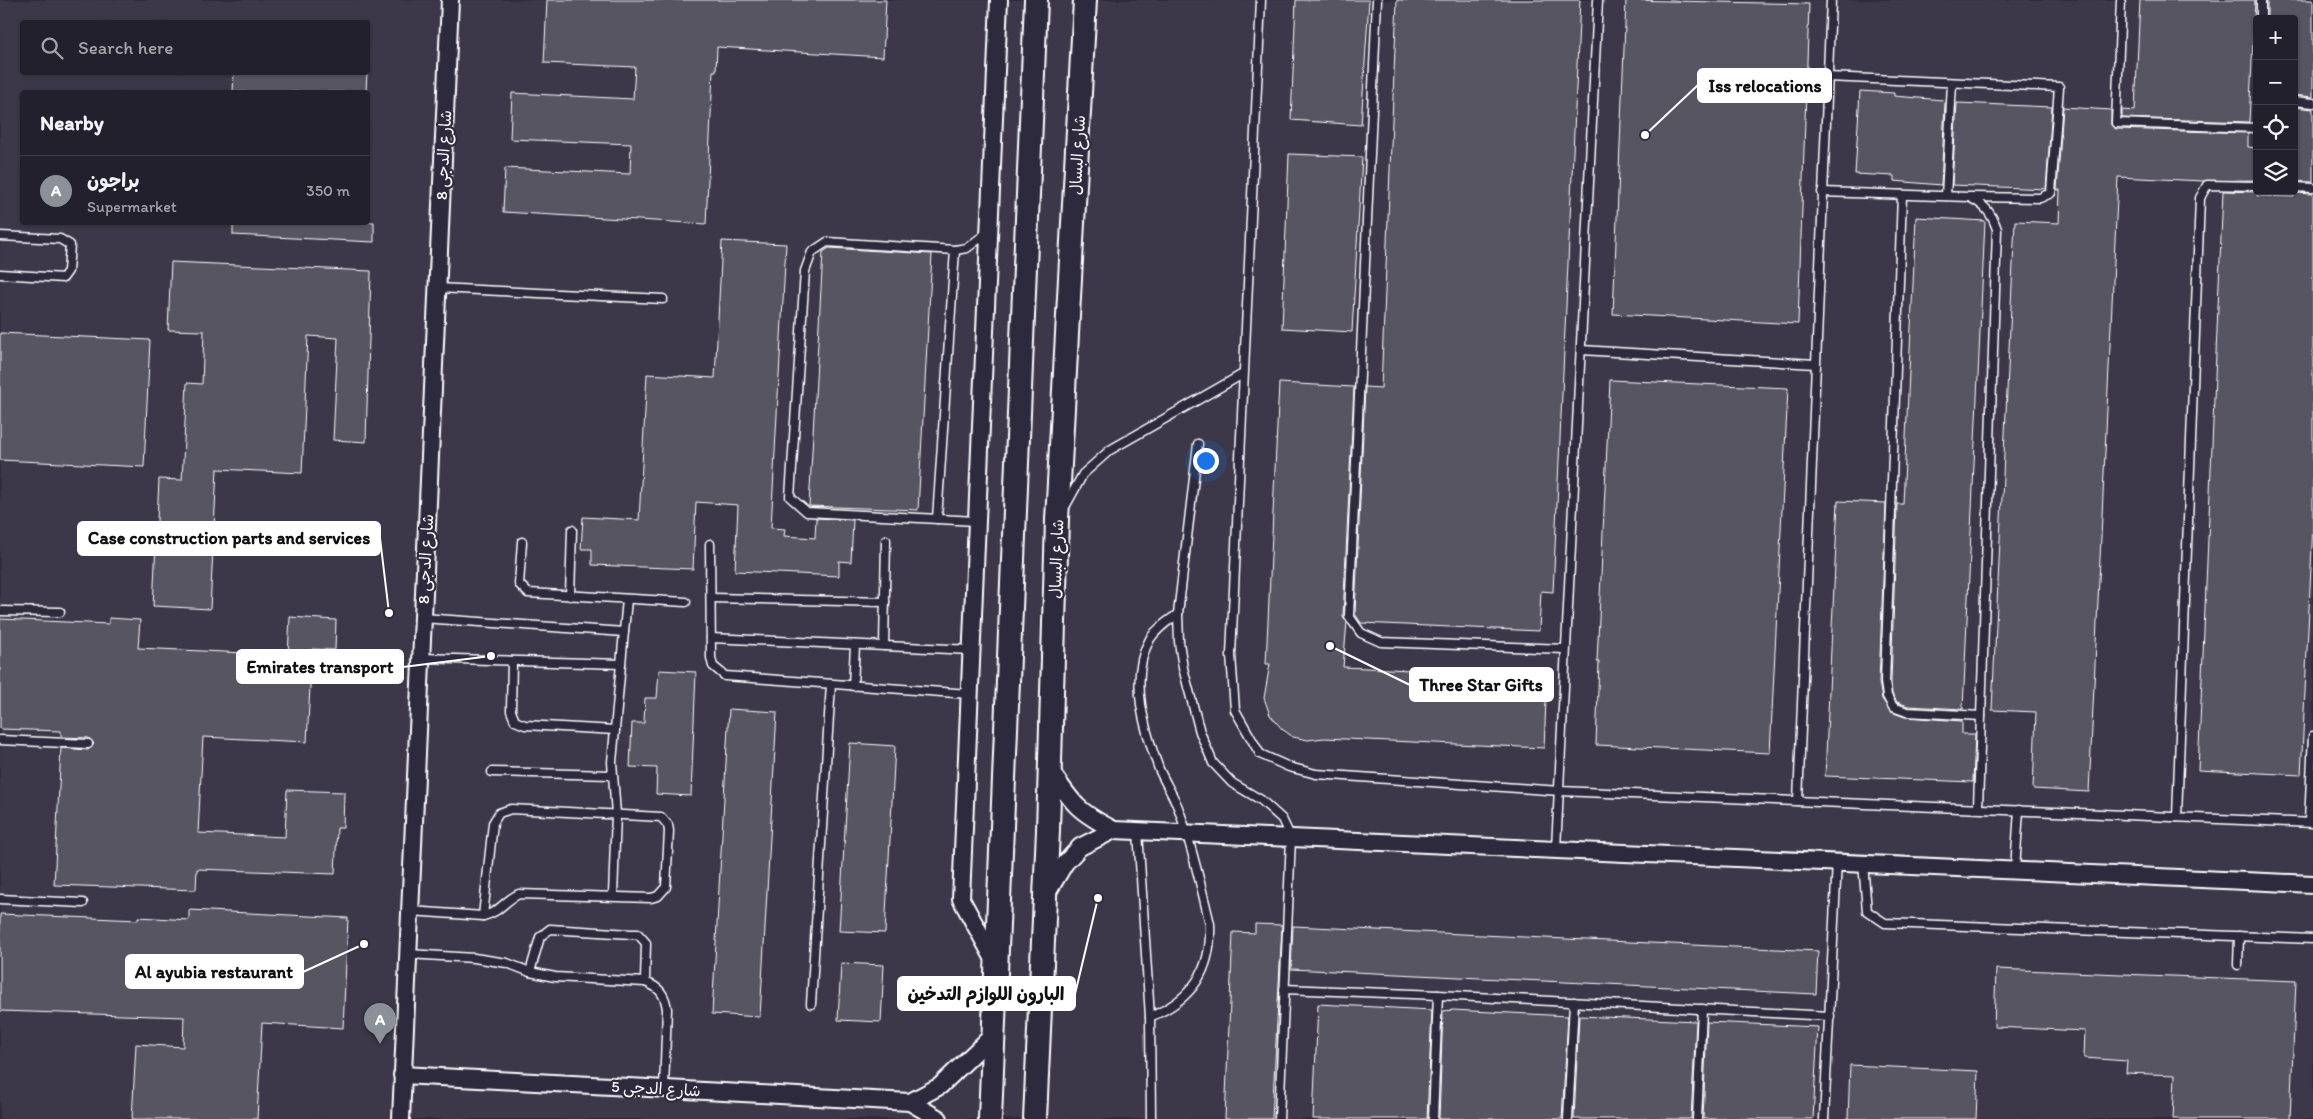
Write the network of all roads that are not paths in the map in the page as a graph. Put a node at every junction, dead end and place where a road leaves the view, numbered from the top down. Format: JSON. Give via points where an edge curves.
{"nodes":[{"id":1,"x":450,"y":0,"type":"edge"},
{"id":2,"x":999,"y":0,"type":"edge"},
{"id":3,"x":1036,"y":0,"type":"edge"},
{"id":4,"x":1085,"y":0,"type":"edge"},
{"id":5,"x":1261,"y":0,"type":"edge"},
{"id":6,"x":1377,"y":0,"type":"edge"},
{"id":7,"x":1598,"y":0,"type":"edge"},
{"id":8,"x":1831,"y":0,"type":"edge"},
{"id":9,"x":2121,"y":0,"type":"edge"},
{"id":10,"x":2261,"y":0,"type":"edge"},
{"id":11,"x":2261,"y":15,"type":"edge"},
{"id":12,"x":1827,"y":77,"type":"junction"},
{"id":13,"x":1952,"y":83,"type":"junction"},
{"id":14,"x":2298,"y":101,"type":"edge"},
{"id":15,"x":2313,"y":103,"type":"edge"},
{"id":16,"x":2253,"y":128,"type":"edge"},
{"id":17,"x":2253,"y":186,"type":"edge"},
{"id":18,"x":2298,"y":187,"type":"edge"},
{"id":19,"x":2313,"y":188,"type":"edge"},
{"id":20,"x":1822,"y":192,"type":"junction"},
{"id":21,"x":1902,"y":195,"type":"junction"},
{"id":22,"x":1946,"y":196,"type":"junction"},
{"id":23,"x":1969,"y":197,"type":"junction"},
{"id":24,"x":988,"y":232,"type":"junction"},
{"id":25,"x":0,"y":236,"type":"edge"},
{"id":26,"x":955,"y":250,"type":"junction"},
{"id":27,"x":0,"y":274,"type":"edge"},
{"id":28,"x":437,"y":288,"type":"junction"},
{"id":29,"x":663,"y":299,"type":"dead end"},
{"id":30,"x":1581,"y":350,"type":"junction"},
{"id":31,"x":1815,"y":364,"type":"junction"},
{"id":32,"x":1243,"y":374,"type":"junction"},
{"id":33,"x":1198,"y":444,"type":"dead end"},
{"id":34,"x":937,"y":519,"type":"junction"},
{"id":35,"x":1057,"y":520,"type":"junction"},
{"id":36,"x":976,"y":521,"type":"junction"},
{"id":37,"x":572,"y":530,"type":"dead end"},
{"id":38,"x":886,"y":540,"type":"dead end"},
{"id":39,"x":522,"y":542,"type":"dead end"},
{"id":40,"x":710,"y":544,"type":"dead end"},
{"id":41,"x":570,"y":596,"type":"junction"},
{"id":42,"x":710,"y":598,"type":"junction"},
{"id":43,"x":627,"y":599,"type":"junction"},
{"id":44,"x":686,"y":602,"type":"dead end"},
{"id":45,"x":885,"y":602,"type":"junction"},
{"id":46,"x":0,"y":611,"type":"edge"},
{"id":47,"x":60,"y":612,"type":"dead end"},
{"id":48,"x":1178,"y":614,"type":"junction"},
{"id":49,"x":422,"y":618,"type":"junction"},
{"id":50,"x":624,"y":632,"type":"junction"},
{"id":51,"x":711,"y":638,"type":"junction"},
{"id":52,"x":856,"y":645,"type":"junction"},
{"id":53,"x":884,"y":646,"type":"junction"},
{"id":54,"x":1566,"y":649,"type":"junction"},
{"id":55,"x":971,"y":650,"type":"junction"},
{"id":56,"x":421,"y":658,"type":"junction"},
{"id":57,"x":512,"y":661,"type":"junction"},
{"id":58,"x":621,"y":664,"type":"junction"},
{"id":59,"x":831,"y":684,"type":"junction"},
{"id":60,"x":853,"y":686,"type":"junction"},
{"id":61,"x":969,"y":694,"type":"junction"},
{"id":62,"x":1981,"y":716,"type":"junction"},
{"id":63,"x":615,"y":730,"type":"junction"},
{"id":64,"x":2313,"y":736,"type":"edge"},
{"id":65,"x":0,"y":740,"type":"edge"},
{"id":66,"x":88,"y":744,"type":"dead end"},
{"id":67,"x":1050,"y":770,"type":"junction"},
{"id":68,"x":492,"y":772,"type":"dead end"},
{"id":69,"x":612,"y":775,"type":"junction"},
{"id":70,"x":1560,"y":791,"type":"junction"},
{"id":71,"x":1798,"y":801,"type":"junction"},
{"id":72,"x":1978,"y":808,"type":"junction"},
{"id":73,"x":2018,"y":810,"type":"junction"},
{"id":74,"x":616,"y":814,"type":"junction"},
{"id":75,"x":2177,"y":817,"type":"junction"},
{"id":76,"x":2311,"y":822,"type":"edge"},
{"id":77,"x":1114,"y":830,"type":"junction"},
{"id":78,"x":1138,"y":831,"type":"junction"},
{"id":79,"x":1185,"y":832,"type":"junction"},
{"id":80,"x":1290,"y":838,"type":"junction"},
{"id":81,"x":1556,"y":850,"type":"junction"},
{"id":82,"x":1837,"y":862,"type":"junction"},
{"id":83,"x":1863,"y":863,"type":"junction"},
{"id":84,"x":2015,"y":869,"type":"junction"},
{"id":85,"x":2313,"y":884,"type":"edge"},
{"id":86,"x":613,"y":896,"type":"junction"},
{"id":87,"x":1045,"y":896,"type":"junction"},
{"id":88,"x":0,"y":899,"type":"edge"},
{"id":89,"x":83,"y":903,"type":"dead end"},
{"id":90,"x":410,"y":911,"type":"junction"},
{"id":91,"x":483,"y":916,"type":"junction"},
{"id":92,"x":2239,"y":936,"type":"junction"},
{"id":93,"x":2313,"y":939,"type":"edge"},
{"id":94,"x":408,"y":954,"type":"junction"},
{"id":95,"x":996,"y":963,"type":"junction"},
{"id":96,"x":2238,"y":965,"type":"dead end"},
{"id":97,"x":530,"y":972,"type":"junction"},
{"id":98,"x":645,"y":982,"type":"junction"},
{"id":99,"x":1284,"y":989,"type":"junction"},
{"id":100,"x":1438,"y":995,"type":"junction"},
{"id":101,"x":1574,"y":1002,"type":"junction"},
{"id":102,"x":811,"y":1004,"type":"dead end"},
{"id":103,"x":1702,"y":1009,"type":"junction"},
{"id":104,"x":1830,"y":1016,"type":"junction"},
{"id":105,"x":1150,"y":1017,"type":"junction"},
{"id":106,"x":993,"y":1036,"type":"junction"},
{"id":107,"x":402,"y":1075,"type":"junction"},
{"id":108,"x":664,"y":1089,"type":"junction"},
{"id":109,"x":910,"y":1102,"type":"junction"},
{"id":110,"x":401,"y":1119,"type":"edge"},
{"id":111,"x":939,"y":1119,"type":"edge"},
{"id":112,"x":990,"y":1119,"type":"edge"},
{"id":113,"x":1035,"y":1119,"type":"edge"},
{"id":114,"x":1151,"y":1119,"type":"edge"},
{"id":115,"x":1279,"y":1119,"type":"edge"},
{"id":116,"x":1433,"y":1119,"type":"edge"},
{"id":117,"x":1568,"y":1119,"type":"edge"},
{"id":118,"x":1697,"y":1119,"type":"edge"},
{"id":119,"x":1824,"y":1119,"type":"edge"}],
"edges":[{"from":1,"to":28,"type":"street","name":"شارع الدجى 8"},
{"from":2,"to":24,"type":"street"},
{"from":3,"to":95,"type":"street"},
{"from":4,"to":35,"type":"street","name":"شارع البسال"},
{"from":5,"to":32,"type":"lane"},
{"from":6,"to":54,"type":"lane","via":[[1349,616],[1361,632],[1380,642]]},
{"from":7,"to":30,"type":"lane"},
{"from":8,"to":12,"type":"lane"},
{"from":9,"to":16,"type":"lane","via":[[2116,123]]},
{"from":10,"to":11,"type":"lane"},
{"from":12,"to":13,"type":"lane"},
{"from":12,"to":20,"type":"lane"},
{"from":13,"to":22,"type":"lane"},
{"from":13,"to":23,"type":"lane","via":[[2059,87],[2051,193],[2040,198]]},
{"from":14,"to":15,"type":"lane"},
{"from":17,"to":75,"type":"lane","via":[[2207,185],[2200,198]]},
{"from":18,"to":19,"type":"lane"},
{"from":20,"to":21,"type":"lane"},
{"from":20,"to":31,"type":"lane"},
{"from":21,"to":22,"type":"lane"},
{"from":21,"to":62,"type":"lane","via":[[1887,696],[1893,707],[1907,712]]},
{"from":22,"to":23,"type":"lane"},
{"from":23,"to":62,"type":"lane","via":[[1991,213],[1996,229]]},
{"from":24,"to":26,"type":"lane","via":[[967,248]]},
{"from":24,"to":36,"type":"street"},
{"from":25,"to":27,"type":"lane","via":[[60,239],[70,244],[68,271],[63,278]]},
{"from":26,"to":34,"type":"lane"},
{"from":26,"to":34,"type":"lane","via":[[827,242],[812,252],[805,271],[791,478],[790,497],[807,512]]},
{"from":28,"to":29,"type":"lane"},
{"from":28,"to":49,"type":"street","name":"شارع الدجى 8"},
{"from":30,"to":31,"type":"lane"},
{"from":30,"to":54,"type":"lane"},
{"from":31,"to":71,"type":"lane"},
{"from":32,"to":35,"type":"lane","via":[[1110,450],[1083,474]]},
{"from":32,"to":70,"type":"lane","via":[[1231,655],[1235,710],[1260,754],[1316,774]]},
{"from":33,"to":48,"type":"lane"},
{"from":34,"to":36,"type":"lane"},
{"from":35,"to":67,"type":"street","name":"شارع البسال"},
{"from":36,"to":55,"type":"street"},
{"from":37,"to":41,"type":"lane"},
{"from":38,"to":45,"type":"lane"},
{"from":39,"to":41,"type":"lane","via":[[521,588],[528,593]]},
{"from":40,"to":42,"type":"lane"},
{"from":41,"to":43,"type":"lane"},
{"from":42,"to":45,"type":"lane"},
{"from":42,"to":51,"type":"lane"},
{"from":43,"to":44,"type":"lane"},
{"from":43,"to":50,"type":"lane"},
{"from":45,"to":53,"type":"lane"},
{"from":46,"to":47,"type":"lane"},
{"from":48,"to":79,"type":"lane","via":[[1162,625],[1150,640],[1142,665],[1140,692],[1145,725]]},
{"from":48,"to":80,"type":"lane","via":[[1183,668],[1200,732],[1213,763],[1232,783],[1261,800],[1282,819]]},
{"from":49,"to":50,"type":"lane"},
{"from":49,"to":56,"type":"street","name":"شارع الدجى 8"},
{"from":50,"to":58,"type":"lane"},
{"from":51,"to":52,"type":"lane"},
{"from":51,"to":59,"type":"lane","via":[[713,666],[725,676]]},
{"from":52,"to":53,"type":"lane"},
{"from":52,"to":60,"type":"lane"},
{"from":53,"to":55,"type":"lane"},
{"from":54,"to":70,"type":"lane"},
{"from":55,"to":61,"type":"street"},
{"from":56,"to":57,"type":"lane"},
{"from":56,"to":90,"type":"street","name":"شارع الدجى 8"},
{"from":57,"to":58,"type":"lane"},
{"from":57,"to":63,"type":"lane","via":[[511,711],[516,721],[525,725]]},
{"from":58,"to":63,"type":"lane"},
{"from":59,"to":60,"type":"lane"},
{"from":59,"to":102,"type":"lane"},
{"from":60,"to":61,"type":"lane"},
{"from":61,"to":95,"type":"street","via":[[961,898]]},
{"from":62,"to":72,"type":"lane"},
{"from":63,"to":69,"type":"lane"},
{"from":64,"to":76,"type":"lane"},
{"from":65,"to":66,"type":"lane"},
{"from":67,"to":77,"type":"street","via":[[1072,803],[1086,816]]},
{"from":67,"to":87,"type":"street","name":"شارع البسال"},
{"from":68,"to":69,"type":"lane"},
{"from":69,"to":74,"type":"lane"},
{"from":70,"to":71,"type":"lane"},
{"from":70,"to":81,"type":"lane"},
{"from":71,"to":72,"type":"lane"},
{"from":72,"to":73,"type":"lane"},
{"from":73,"to":75,"type":"lane"},
{"from":73,"to":84,"type":"lane"},
{"from":74,"to":86,"type":"lane"},
{"from":74,"to":86,"type":"lane","via":[[661,817],[669,831],[663,892],[651,898]]},
{"from":74,"to":91,"type":"lane","via":[[511,809],[499,813],[493,823]]},
{"from":75,"to":76,"type":"lane"},
{"from":77,"to":78,"type":"street"},
{"from":77,"to":87,"type":"street","via":[[1080,847],[1065,863]]},
{"from":78,"to":79,"type":"street"},
{"from":78,"to":105,"type":"lane"},
{"from":79,"to":80,"type":"street"},
{"from":79,"to":105,"type":"lane","via":[[1210,924],[1208,958],[1202,974],[1186,994],[1166,1010]]},
{"from":80,"to":81,"type":"street"},
{"from":80,"to":99,"type":"lane"},
{"from":81,"to":82,"type":"street"},
{"from":82,"to":83,"type":"street"},
{"from":82,"to":104,"type":"lane"},
{"from":83,"to":84,"type":"street"},
{"from":83,"to":92,"type":"lane","via":[[1866,911],[1885,923]]},
{"from":84,"to":85,"type":"street"},
{"from":86,"to":91,"type":"lane","via":[[524,893],[513,896],[496,912]]},
{"from":87,"to":113,"type":"street","name":"شارع البسال"},
{"from":88,"to":89,"type":"lane"},
{"from":90,"to":91,"type":"lane"},
{"from":90,"to":94,"type":"street","name":"شارع الدجى 8"},
{"from":92,"to":93,"type":"lane"},
{"from":92,"to":96,"type":"lane"},
{"from":94,"to":97,"type":"lane","via":[[474,958],[507,963]]},
{"from":94,"to":107,"type":"street","name":"شارع الدجى 8"},
{"from":95,"to":106,"type":"street"},
{"from":97,"to":98,"type":"lane","via":[[555,977]]},
{"from":97,"to":98,"type":"lane","via":[[540,937],[550,929],[638,934],[646,943]]},
{"from":98,"to":108,"type":"lane","via":[[654,985],[665,1000]]},
{"from":99,"to":100,"type":"lane"},
{"from":99,"to":115,"type":"lane"},
{"from":100,"to":101,"type":"lane"},
{"from":100,"to":116,"type":"lane"},
{"from":101,"to":103,"type":"lane"},
{"from":101,"to":117,"type":"lane"},
{"from":103,"to":104,"type":"lane"},
{"from":103,"to":118,"type":"lane"},
{"from":104,"to":119,"type":"lane"},
{"from":105,"to":114,"type":"lane"},
{"from":106,"to":109,"type":"street","via":[[940,1086]]},
{"from":106,"to":112,"type":"street"},
{"from":107,"to":108,"type":"street","name":"شارع الدجى 5"},
{"from":107,"to":110,"type":"street","name":"شارع الدجى 8"},
{"from":108,"to":109,"type":"street","name":"شارع الدجى 5"},
{"from":109,"to":111,"type":"street","name":"شارع الدجى 5"}]}
